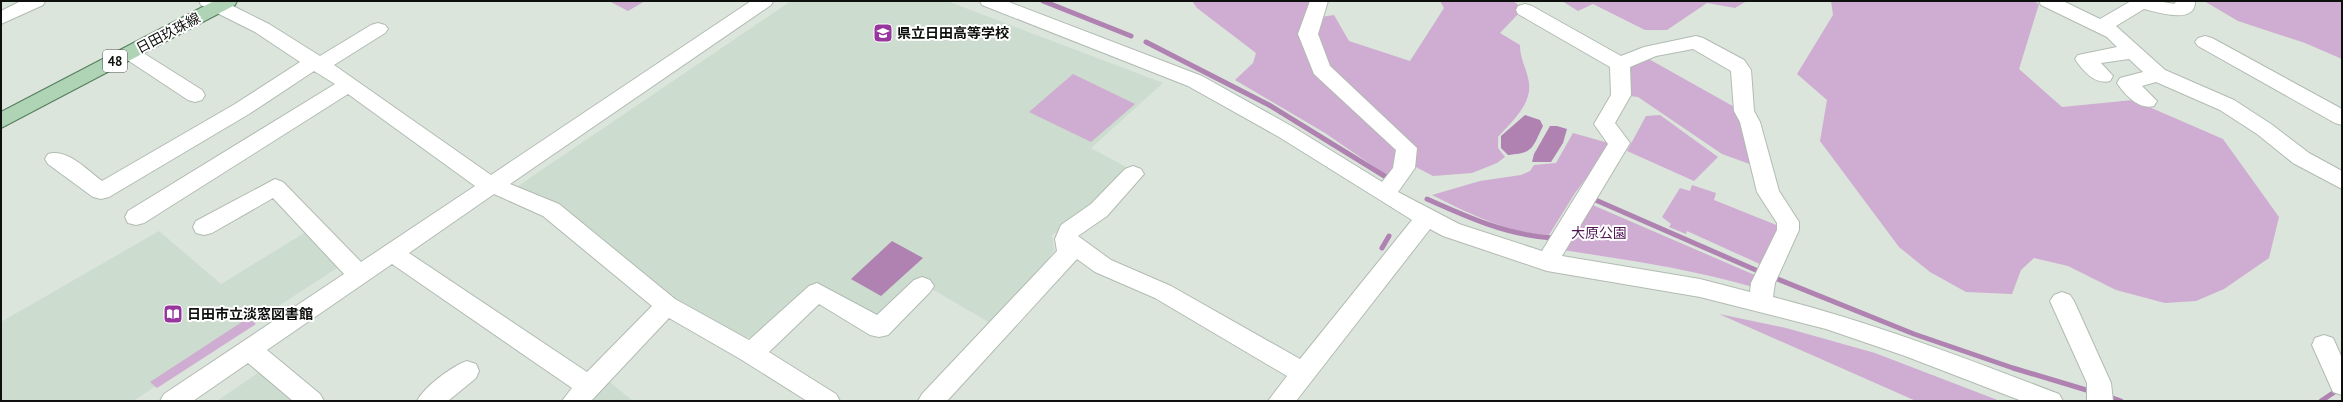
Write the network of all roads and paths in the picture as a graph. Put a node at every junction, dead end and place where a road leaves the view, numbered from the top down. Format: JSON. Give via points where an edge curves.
{"nodes":[{"id":1,"x":36,"y":1,"type":"edge"},
{"id":2,"x":764,"y":1,"type":"edge"},
{"id":3,"x":989,"y":1,"type":"edge"},
{"id":4,"x":1319,"y":1,"type":"edge"},
{"id":5,"x":2186,"y":1,"type":"edge"},
{"id":6,"x":218,"y":3,"type":"edge"},
{"id":7,"x":2055,"y":3,"type":"edge"},
{"id":8,"x":1525,"y":10,"type":"dead end"},
{"id":9,"x":1,"y":18,"type":"edge"},
{"id":10,"x":2102,"y":26,"type":"junction"},
{"id":11,"x":378,"y":29,"type":"dead end"},
{"id":12,"x":2205,"y":42,"type":"dead end"},
{"id":13,"x":130,"y":53,"type":"junction"},
{"id":14,"x":2136,"y":53,"type":"junction"},
{"id":15,"x":317,"y":64,"type":"junction"},
{"id":16,"x":1620,"y":64,"type":"junction"},
{"id":17,"x":2158,"y":75,"type":"junction"},
{"id":18,"x":2103,"y":76,"type":"dead end"},
{"id":19,"x":349,"y":84,"type":"junction"},
{"id":20,"x":195,"y":95,"type":"dead end"},
{"id":21,"x":2147,"y":101,"type":"dead end"},
{"id":22,"x":2342,"y":118,"type":"edge"},
{"id":23,"x":1,"y":121,"type":"edge"},
{"id":24,"x":56,"y":160,"type":"dead end"},
{"id":25,"x":2287,"y":163,"type":"dead end"},
{"id":26,"x":1133,"y":174,"type":"dead end"},
{"id":27,"x":2342,"y":181,"type":"edge"},
{"id":28,"x":494,"y":185,"type":"junction"},
{"id":29,"x":2342,"y":187,"type":"edge"},
{"id":30,"x":1384,"y":194,"type":"junction"},
{"id":31,"x":136,"y":217,"type":"dead end"},
{"id":32,"x":1426,"y":219,"type":"junction"},
{"id":33,"x":204,"y":227,"type":"dead end"},
{"id":34,"x":1066,"y":239,"type":"junction"},
{"id":35,"x":392,"y":253,"type":"junction"},
{"id":36,"x":1547,"y":262,"type":"junction"},
{"id":37,"x":360,"y":275,"type":"junction"},
{"id":38,"x":922,"y":286,"type":"dead end"},
{"id":39,"x":2062,"y":301,"type":"dead end"},
{"id":40,"x":1761,"y":302,"type":"junction"},
{"id":41,"x":667,"y":305,"type":"junction"},
{"id":42,"x":2324,"y":345,"type":"dead end"},
{"id":43,"x":250,"y":350,"type":"junction"},
{"id":44,"x":751,"y":353,"type":"junction"},
{"id":45,"x":467,"y":371,"type":"dead end"},
{"id":46,"x":1303,"y":373,"type":"junction"},
{"id":47,"x":2341,"y":382,"type":"edge"},
{"id":48,"x":582,"y":394,"type":"edge"},
{"id":49,"x":2099,"y":396,"type":"edge"},
{"id":50,"x":173,"y":401,"type":"edge"},
{"id":51,"x":311,"y":401,"type":"edge"},
{"id":52,"x":430,"y":401,"type":"edge"},
{"id":53,"x":827,"y":401,"type":"edge"},
{"id":54,"x":931,"y":401,"type":"edge"},
{"id":55,"x":1281,"y":401,"type":"edge"},
{"id":56,"x":2050,"y":401,"type":"edge"}],
"edges":[{"from":1,"to":9,"type":"street"},
{"from":2,"to":28,"type":"street"},
{"from":3,"to":30,"type":"street","via":[[1195,81],[1286,132]]},
{"from":4,"to":30,"type":"street","via":[[1308,34],[1321,69],[1406,148],[1408,160],[1402,172]]},
{"from":5,"to":10,"type":"street","via":[[2186,5],[2177,11],[2141,3]]},
{"from":6,"to":13,"type":"main road","name":"日田玖珠線","number":"48"},
{"from":6,"to":15,"type":"street"},
{"from":7,"to":10,"type":"street"},
{"from":8,"to":16,"type":"street"},
{"from":10,"to":14,"type":"street","via":[[2114,32]]},
{"from":11,"to":15,"type":"street"},
{"from":12,"to":22,"type":"street"},
{"from":13,"to":20,"type":"street"},
{"from":13,"to":23,"type":"main road","name":"日田玖珠線","number":"48"},
{"from":14,"to":17,"type":"street"},
{"from":14,"to":18,"type":"street","via":[[2125,52],[2085,59]]},
{"from":15,"to":19,"type":"street"},
{"from":15,"to":24,"type":"street","via":[[101,191]]},
{"from":16,"to":36,"type":"street","via":[[1621,95],[1604,124],[1619,143]]},
{"from":16,"to":40,"type":"street","via":[[1650,51],[1696,42],[1730,60],[1741,70],[1744,110],[1750,122],[1768,192],[1788,222],[1788,230],[1763,284]]},
{"from":17,"to":21,"type":"street","via":[[2127,84]]},
{"from":17,"to":27,"type":"street","via":[[2227,106],[2264,129],[2301,158]]},
{"from":19,"to":28,"type":"street","via":[[479,179]]},
{"from":19,"to":31,"type":"street"},
{"from":25,"to":29,"type":"street","via":[[2321,181]]},
{"from":26,"to":34,"type":"street","via":[[1099,210],[1069,231]]},
{"from":28,"to":35,"type":"street"},
{"from":28,"to":41,"type":"street","via":[[551,210]]},
{"from":30,"to":32,"type":"street"},
{"from":32,"to":36,"type":"street"},
{"from":32,"to":46,"type":"street"},
{"from":33,"to":37,"type":"street","via":[[275,187]]},
{"from":34,"to":46,"type":"street","via":[[1102,266],[1170,296]]},
{"from":34,"to":54,"type":"street","via":[[1069,253]]},
{"from":35,"to":37,"type":"street"},
{"from":35,"to":48,"type":"street"},
{"from":36,"to":40,"type":"street","via":[[1700,288]]},
{"from":37,"to":43,"type":"street"},
{"from":38,"to":44,"type":"street","via":[[879,328],[817,292]]},
{"from":39,"to":49,"type":"street","via":[[2084,345]]},
{"from":40,"to":56,"type":"street","via":[[1827,320],[1914,349]]},
{"from":41,"to":44,"type":"street"},
{"from":41,"to":48,"type":"street"},
{"from":42,"to":47,"type":"street"},
{"from":43,"to":50,"type":"street"},
{"from":43,"to":51,"type":"street"},
{"from":44,"to":53,"type":"street"},
{"from":45,"to":52,"type":"street"},
{"from":46,"to":55,"type":"street"}]}
